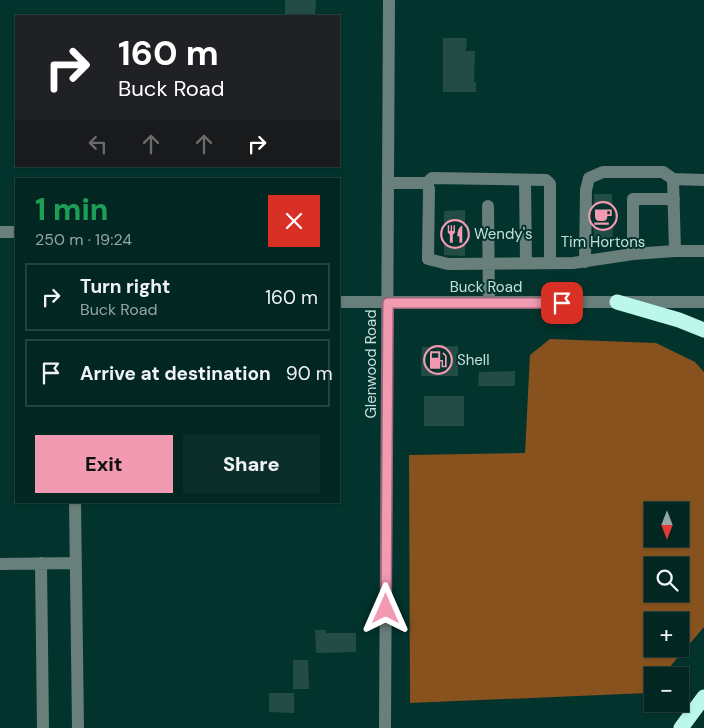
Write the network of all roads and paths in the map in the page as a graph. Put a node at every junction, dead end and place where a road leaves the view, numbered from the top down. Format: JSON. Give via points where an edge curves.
{"nodes":[{"id":1,"x":389,"y":0,"type":"edge"},
{"id":2,"x":673,"y":179,"type":"junction"},
{"id":3,"x":525,"y":180,"type":"junction"},
{"id":4,"x":704,"y":180,"type":"edge"},
{"id":5,"x":388,"y":183,"type":"junction"},
{"id":6,"x":427,"y":183,"type":"junction"},
{"id":7,"x":674,"y":199,"type":"junction"},
{"id":8,"x":488,"y":206,"type":"dead end"},
{"id":9,"x":0,"y":232,"type":"edge"},
{"id":10,"x":15,"y":232,"type":"edge"},
{"id":11,"x":675,"y":251,"type":"junction"},
{"id":12,"x":704,"y":251,"type":"edge"},
{"id":13,"x":633,"y":254,"type":"junction"},
{"id":14,"x":585,"y":262,"type":"junction"},
{"id":15,"x":488,"y":263,"type":"junction"},
{"id":16,"x":526,"y":263,"type":"junction"},
{"id":17,"x":550,"y":263,"type":"junction"},
{"id":18,"x":340,"y":302,"type":"edge"},
{"id":19,"x":617,"y":302,"type":"junction"},
{"id":20,"x":704,"y":302,"type":"edge"},
{"id":21,"x":388,"y":303,"type":"junction"},
{"id":22,"x":489,"y":303,"type":"junction"},
{"id":23,"x":704,"y":330,"type":"edge"},
{"id":24,"x":75,"y":503,"type":"edge"},
{"id":25,"x":41,"y":563,"type":"junction"},
{"id":26,"x":75,"y":563,"type":"junction"},
{"id":27,"x":0,"y":564,"type":"edge"},
{"id":28,"x":704,"y":697,"type":"edge"},
{"id":29,"x":43,"y":728,"type":"edge"},
{"id":30,"x":78,"y":728,"type":"edge"},
{"id":31,"x":385,"y":728,"type":"edge"},
{"id":32,"x":680,"y":728,"type":"edge"}],
"edges":[{"from":1,"to":5,"type":"street","name":"Glenwood Road"},
{"from":2,"to":4,"type":"street"},
{"from":2,"to":7,"type":"street"},
{"from":2,"to":14,"type":"street","via":[[663,172],[602,172],[589,178]]},
{"from":3,"to":6,"type":"street","via":[[432,178]]},
{"from":3,"to":16,"type":"street"},
{"from":3,"to":17,"type":"street","via":[[546,180],[550,184]]},
{"from":5,"to":6,"type":"street"},
{"from":5,"to":21,"type":"street","name":"Glenwood Road"},
{"from":6,"to":15,"type":"street","via":[[428,259],[448,264]]},
{"from":7,"to":11,"type":"street"},
{"from":7,"to":13,"type":"street","via":[[633,199]]},
{"from":8,"to":15,"type":"street"},
{"from":9,"to":10,"type":"street"},
{"from":11,"to":12,"type":"street"},
{"from":11,"to":13,"type":"street"},
{"from":13,"to":14,"type":"street"},
{"from":14,"to":17,"type":"street"},
{"from":15,"to":16,"type":"street"},
{"from":15,"to":22,"type":"street"},
{"from":16,"to":17,"type":"street"},
{"from":18,"to":21,"type":"street","name":"Buck Road"},
{"from":19,"to":20,"type":"street","name":"Buck Road"},
{"from":19,"to":22,"type":"street","name":"Buck Road"},
{"from":19,"to":23,"type":"highway"},
{"from":21,"to":22,"type":"street","name":"Buck Road"},
{"from":21,"to":31,"type":"street","name":"Glenwood Road"},
{"from":24,"to":26,"type":"street"},
{"from":25,"to":26,"type":"street"},
{"from":25,"to":27,"type":"street"},
{"from":25,"to":29,"type":"street"},
{"from":26,"to":30,"type":"street"},
{"from":28,"to":32,"type":"highway"}]}
